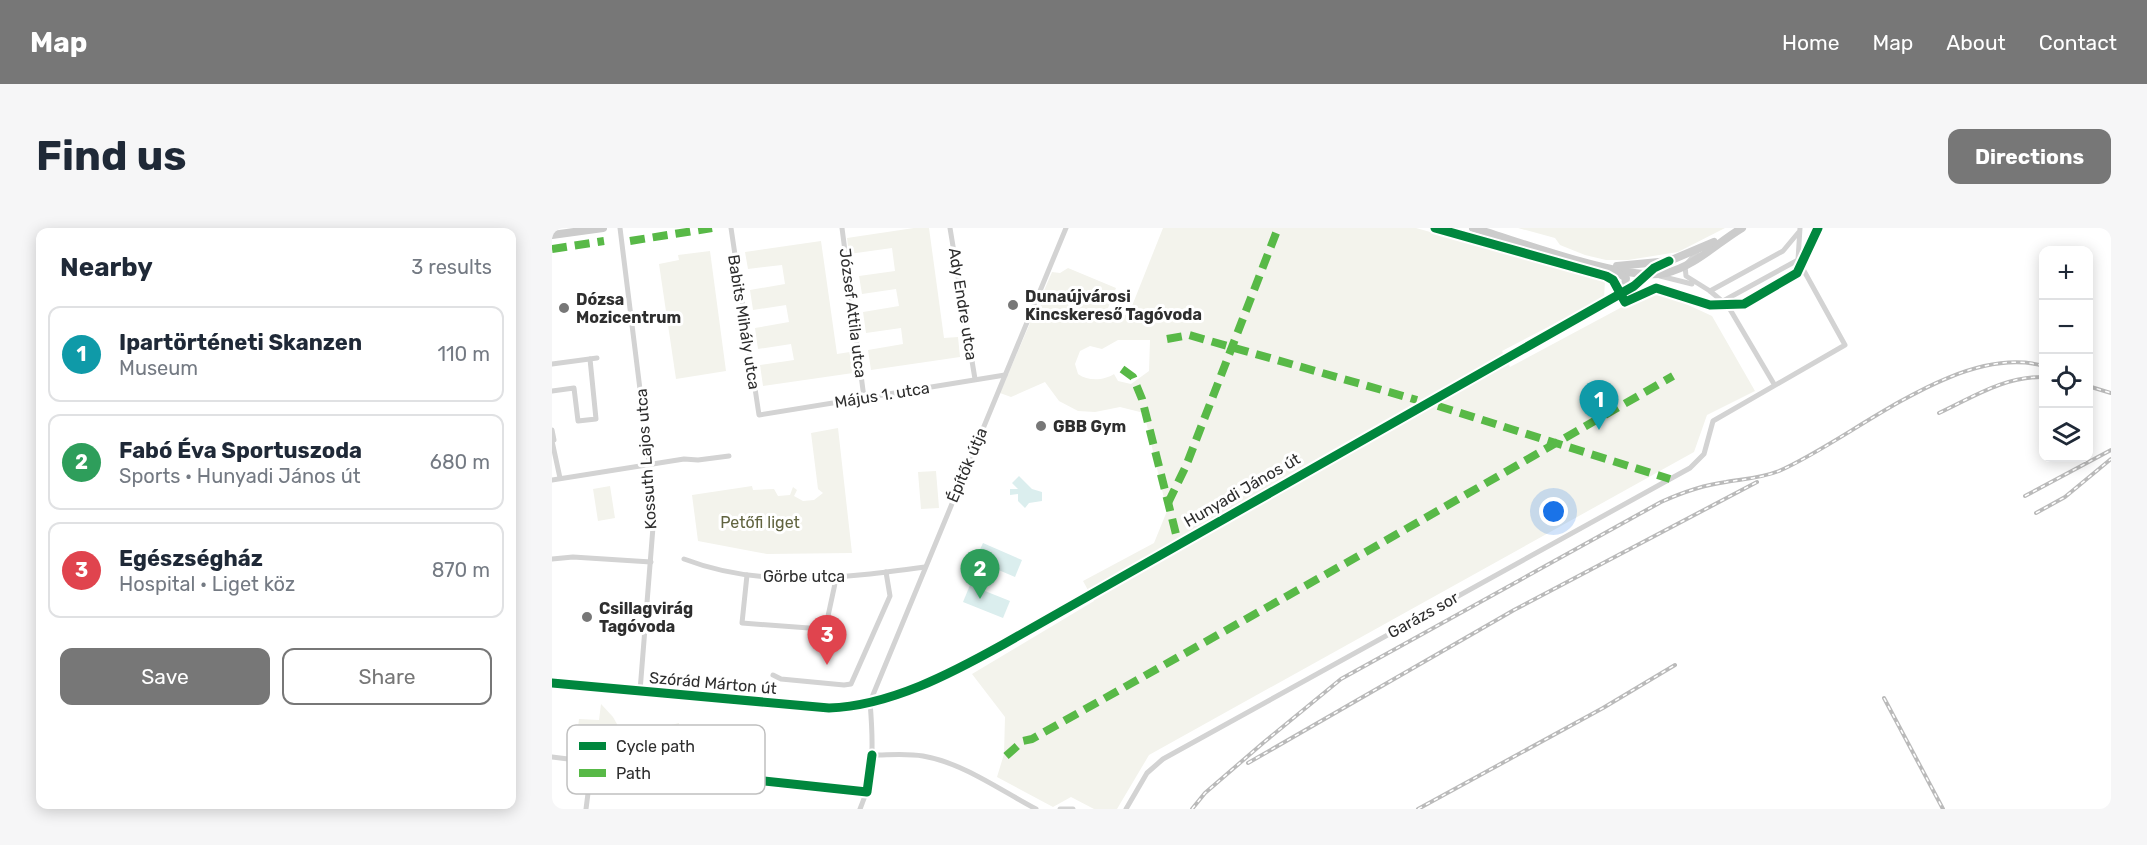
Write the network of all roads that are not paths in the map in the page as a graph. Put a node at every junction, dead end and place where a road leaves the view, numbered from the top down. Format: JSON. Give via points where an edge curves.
{"nodes":[{"id":1,"x":603,"y":228,"type":"edge"},
{"id":2,"x":620,"y":228,"type":"edge"},
{"id":3,"x":730,"y":228,"type":"edge"},
{"id":4,"x":842,"y":228,"type":"edge"},
{"id":5,"x":950,"y":228,"type":"edge"},
{"id":6,"x":1066,"y":228,"type":"edge"},
{"id":7,"x":1473,"y":228,"type":"edge"},
{"id":8,"x":1742,"y":228,"type":"edge"},
{"id":9,"x":1800,"y":230,"type":"edge"},
{"id":10,"x":552,"y":235,"type":"edge"},
{"id":11,"x":1728,"y":236,"type":"junction"},
{"id":12,"x":1704,"y":247,"type":"junction"},
{"id":13,"x":1798,"y":260,"type":"junction"},
{"id":14,"x":1669,"y":261,"type":"junction"},
{"id":15,"x":1592,"y":262,"type":"junction"},
{"id":16,"x":1684,"y":266,"type":"junction"},
{"id":17,"x":1608,"y":268,"type":"junction"},
{"id":18,"x":1647,"y":275,"type":"junction"},
{"id":19,"x":1699,"y":286,"type":"junction"},
{"id":20,"x":1710,"y":291,"type":"junction"},
{"id":21,"x":1624,"y":292,"type":"junction"},
{"id":22,"x":1723,"y":301,"type":"junction"},
{"id":23,"x":597,"y":358,"type":"dead end"},
{"id":24,"x":590,"y":359,"type":"junction"},
{"id":25,"x":552,"y":364,"type":"edge"},
{"id":26,"x":1005,"y":375,"type":"junction"},
{"id":27,"x":975,"y":379,"type":"junction"},
{"id":28,"x":1774,"y":384,"type":"junction"},
{"id":29,"x":552,"y":391,"type":"edge"},
{"id":30,"x":864,"y":398,"type":"junction"},
{"id":31,"x":759,"y":415,"type":"joint"},
{"id":32,"x":552,"y":430,"type":"edge"},
{"id":33,"x":553,"y":440,"type":"edge"},
{"id":34,"x":729,"y":456,"type":"dead end"},
{"id":35,"x":650,"y":465,"type":"junction"},
{"id":36,"x":560,"y":478,"type":"junction"},
{"id":37,"x":552,"y":480,"type":"edge"},
{"id":38,"x":552,"y":559,"type":"edge"},
{"id":39,"x":684,"y":559,"type":"dead end"},
{"id":40,"x":651,"y":562,"type":"junction"},
{"id":41,"x":925,"y":567,"type":"junction"},
{"id":42,"x":886,"y":572,"type":"junction"},
{"id":43,"x":747,"y":575,"type":"junction"},
{"id":44,"x":836,"y":579,"type":"junction"},
{"id":45,"x":825,"y":630,"type":"junction"},
{"id":46,"x":836,"y":630,"type":"dead end"},
{"id":47,"x":773,"y":675,"type":"dead end"},
{"id":48,"x":552,"y":683,"type":"edge"},
{"id":49,"x":640,"y":691,"type":"junction"},
{"id":50,"x":870,"y":702,"type":"junction"},
{"id":51,"x":872,"y":755,"type":"junction"},
{"id":52,"x":552,"y":757,"type":"edge"},
{"id":53,"x":567,"y":759,"type":"edge"},
{"id":54,"x":765,"y":781,"type":"edge"},
{"id":55,"x":867,"y":792,"type":"junction"},
{"id":56,"x":588,"y":794,"type":"edge"},
{"id":57,"x":586,"y":809,"type":"edge"},
{"id":58,"x":860,"y":809,"type":"edge"},
{"id":59,"x":1036,"y":809,"type":"edge"},
{"id":60,"x":1060,"y":809,"type":"edge"},
{"id":61,"x":1073,"y":809,"type":"edge"},
{"id":62,"x":1126,"y":809,"type":"edge"}],
"edges":[{"from":1,"to":10,"type":"street"},
{"from":2,"to":35,"type":"street","name":"Kossuth Lajos utca"},
{"from":3,"to":31,"type":"street","name":"Babits Mihály utca"},
{"from":4,"to":30,"type":"street","name":"József Attila utca"},
{"from":5,"to":27,"type":"street","name":"Ady Endre utca"},
{"from":6,"to":26,"type":"street","name":"Építők útja"},
{"from":7,"to":15,"type":"street"},
{"from":8,"to":11,"type":"street"},
{"from":9,"to":13,"type":"street"},
{"from":9,"to":20,"type":"street","via":[[1783,251]]},
{"from":11,"to":12,"type":"street"},
{"from":11,"to":16,"type":"street"},
{"from":12,"to":14,"type":"street"},
{"from":12,"to":16,"type":"street"},
{"from":13,"to":22,"type":"street"},
{"from":13,"to":28,"type":"street","via":[[1845,345]]},
{"from":14,"to":15,"type":"street","via":[[1624,267]]},
{"from":14,"to":18,"type":"street"},
{"from":15,"to":17,"type":"street"},
{"from":16,"to":18,"type":"street"},
{"from":16,"to":19,"type":"street","via":[[1686,276]]},
{"from":17,"to":18,"type":"street"},
{"from":17,"to":21,"type":"street","via":[[1626,279]]},
{"from":18,"to":19,"type":"street"},
{"from":18,"to":21,"type":"street","name":"Hunyadi János út"},
{"from":19,"to":20,"type":"street"},
{"from":20,"to":22,"type":"street"},
{"from":21,"to":50,"type":"street","name":"Hunyadi János út","via":[[981,656],[929,681]]},
{"from":22,"to":28,"type":"street","via":[[1739,321]]},
{"from":23,"to":24,"type":"street"},
{"from":24,"to":25,"type":"street"},
{"from":24,"to":29,"type":"street","via":[[596,419],[578,421],[574,388]]},
{"from":26,"to":27,"type":"street","name":"Május 1. utca"},
{"from":26,"to":41,"type":"street","name":"Építők útja"},
{"from":27,"to":30,"type":"street","name":"Május 1. utca"},
{"from":28,"to":62,"type":"street","name":"Garázs sor","via":[[1713,420],[1704,454],[1690,468],[1163,759],[1147,774]]},
{"from":30,"to":31,"type":"street","name":"Május 1. utca"},
{"from":32,"to":33,"type":"street"},
{"from":33,"to":36,"type":"street"},
{"from":34,"to":35,"type":"street"},
{"from":35,"to":36,"type":"street"},
{"from":35,"to":40,"type":"street","name":"Kossuth Lajos utca"},
{"from":36,"to":37,"type":"street"},
{"from":38,"to":40,"type":"street"},
{"from":39,"to":43,"type":"street","name":"Görbe utca"},
{"from":40,"to":49,"type":"street","name":"Kossuth Lajos utca"},
{"from":41,"to":42,"type":"street","name":"Görbe utca"},
{"from":41,"to":50,"type":"street","name":"Építők útja"},
{"from":42,"to":44,"type":"street","name":"Görbe utca"},
{"from":42,"to":47,"type":"street","via":[[890,596],[851,684]]},
{"from":43,"to":44,"type":"street","name":"Görbe utca"},
{"from":43,"to":45,"type":"street","via":[[742,622]]},
{"from":44,"to":45,"type":"street"},
{"from":45,"to":46,"type":"street"},
{"from":48,"to":49,"type":"street","name":"Szórád Márton út"},
{"from":49,"to":50,"type":"street","name":"Szórád Márton út","via":[[815,708]]},
{"from":50,"to":51,"type":"street"},
{"from":51,"to":55,"type":"street"},
{"from":51,"to":59,"type":"street","via":[[917,755],[940,760]]},
{"from":52,"to":53,"type":"street"},
{"from":54,"to":55,"type":"street"},
{"from":55,"to":58,"type":"street"},
{"from":56,"to":57,"type":"street"},
{"from":60,"to":61,"type":"street"}]}
